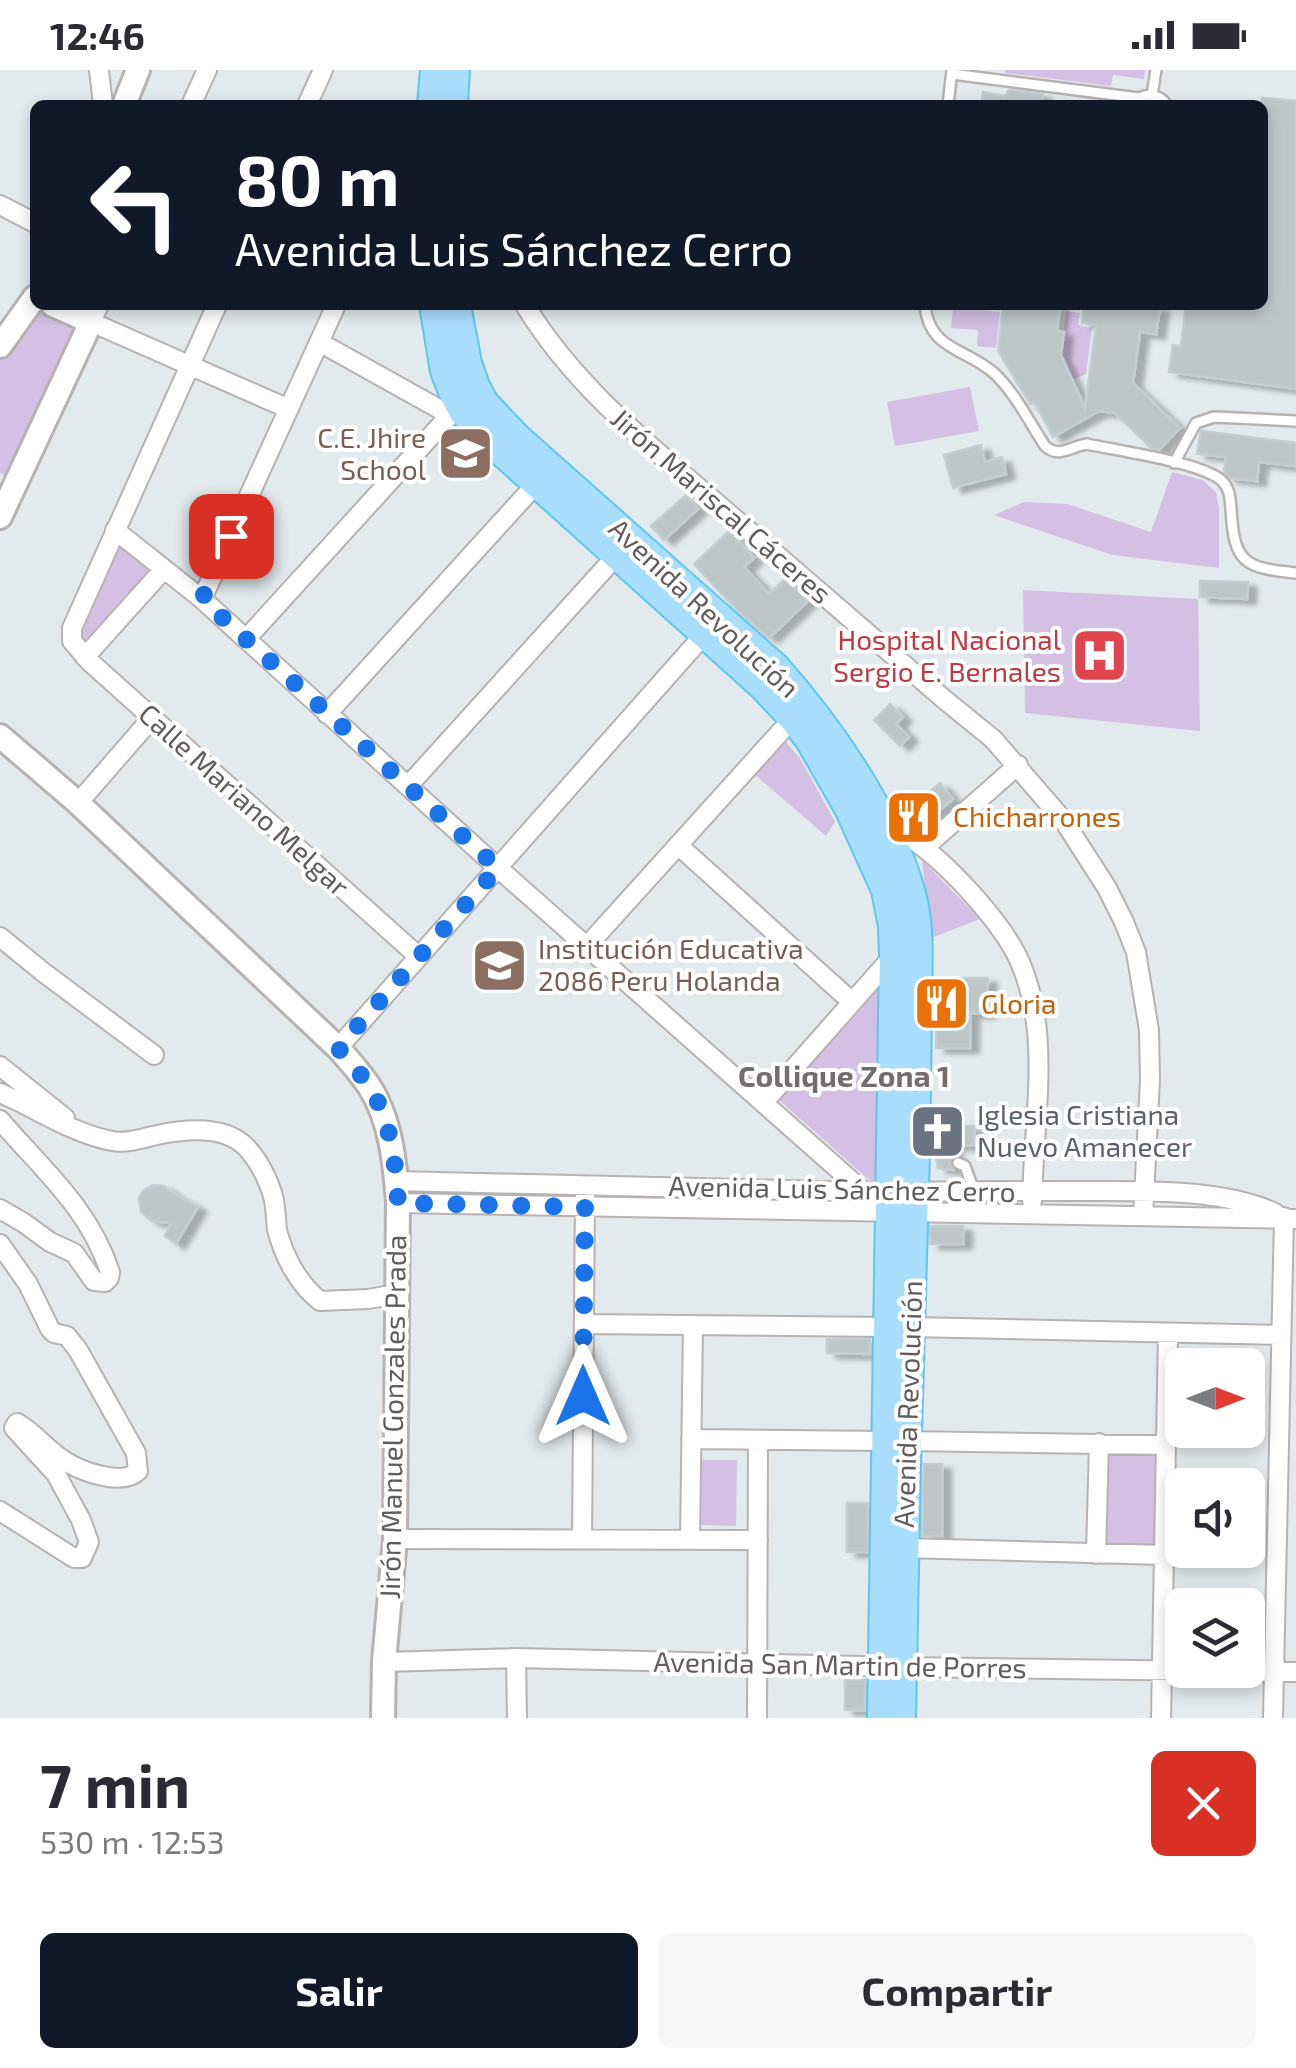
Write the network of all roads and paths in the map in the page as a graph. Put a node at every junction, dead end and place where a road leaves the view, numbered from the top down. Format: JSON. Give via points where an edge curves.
{"nodes":[{"id":1,"x":99,"y":70,"type":"edge"},
{"id":2,"x":138,"y":70,"type":"edge"},
{"id":3,"x":207,"y":70,"type":"edge"},
{"id":4,"x":323,"y":70,"type":"edge"},
{"id":5,"x":455,"y":70,"type":"edge"},
{"id":6,"x":1156,"y":70,"type":"edge"},
{"id":7,"x":952,"y":72,"type":"edge"},
{"id":8,"x":1152,"y":95,"type":"junction"},
{"id":9,"x":436,"y":96,"type":"edge"},
{"id":10,"x":102,"y":100,"type":"edge"},
{"id":11,"x":126,"y":100,"type":"edge"},
{"id":12,"x":193,"y":100,"type":"edge"},
{"id":13,"x":310,"y":100,"type":"edge"},
{"id":14,"x":949,"y":100,"type":"edge"},
{"id":15,"x":1129,"y":100,"type":"edge"},
{"id":16,"x":1138,"y":100,"type":"edge"},
{"id":17,"x":1162,"y":100,"type":"edge"},
{"id":18,"x":0,"y":204,"type":"edge"},
{"id":19,"x":30,"y":220,"type":"edge"},
{"id":20,"x":30,"y":304,"type":"edge"},
{"id":21,"x":215,"y":310,"type":"edge"},
{"id":22,"x":334,"y":310,"type":"edge"},
{"id":23,"x":435,"y":310,"type":"edge"},
{"id":24,"x":457,"y":310,"type":"edge"},
{"id":25,"x":528,"y":310,"type":"edge"},
{"id":26,"x":925,"y":310,"type":"edge"},
{"id":27,"x":95,"y":314,"type":"edge"},
{"id":28,"x":320,"y":342,"type":"junction"},
{"id":29,"x":0,"y":346,"type":"edge"},
{"id":30,"x":190,"y":366,"type":"junction"},
{"id":31,"x":289,"y":409,"type":"junction"},
{"id":32,"x":456,"y":413,"type":"junction"},
{"id":33,"x":1296,"y":421,"type":"edge"},
{"id":34,"x":1174,"y":462,"type":"junction"},
{"id":35,"x":537,"y":484,"type":"junction"},
{"id":36,"x":0,"y":516,"type":"edge"},
{"id":37,"x":116,"y":530,"type":"junction"},
{"id":38,"x":617,"y":556,"type":"junction"},
{"id":39,"x":164,"y":568,"type":"junction"},
{"id":40,"x":1296,"y":573,"type":"edge"},
{"id":41,"x":202,"y":599,"type":"junction"},
{"id":42,"x":713,"y":625,"type":"junction"},
{"id":43,"x":246,"y":639,"type":"junction"},
{"id":44,"x":85,"y":657,"type":"junction"},
{"id":45,"x":327,"y":714,"type":"junction"},
{"id":46,"x":152,"y":718,"type":"junction"},
{"id":47,"x":793,"y":718,"type":"junction"},
{"id":48,"x":0,"y":736,"type":"edge"},
{"id":49,"x":1018,"y":765,"type":"junction"},
{"id":50,"x":408,"y":786,"type":"junction"},
{"id":51,"x":78,"y":803,"type":"junction"},
{"id":52,"x":880,"y":818,"type":"junction"},
{"id":53,"x":678,"y":846,"type":"junction"},
{"id":54,"x":924,"y":848,"type":"junction"},
{"id":55,"x":498,"y":868,"type":"junction"},
{"id":56,"x":0,"y":937,"type":"edge"},
{"id":57,"x":587,"y":946,"type":"junction"},
{"id":58,"x":894,"y":954,"type":"junction"},
{"id":59,"x":418,"y":956,"type":"junction"},
{"id":60,"x":852,"y":1002,"type":"junction"},
{"id":61,"x":338,"y":1048,"type":"junction"},
{"id":62,"x":154,"y":1055,"type":"dead end"},
{"id":63,"x":0,"y":1066,"type":"edge"},
{"id":64,"x":0,"y":1093,"type":"edge"},
{"id":65,"x":764,"y":1102,"type":"junction"},
{"id":66,"x":0,"y":1120,"type":"edge"},
{"id":67,"x":82,"y":1130,"type":"junction"},
{"id":68,"x":958,"y":1163,"type":"dead end"},
{"id":69,"x":585,"y":1186,"type":"junction"},
{"id":70,"x":974,"y":1191,"type":"junction"},
{"id":71,"x":1032,"y":1191,"type":"junction"},
{"id":72,"x":398,"y":1192,"type":"junction"},
{"id":73,"x":1144,"y":1192,"type":"junction"},
{"id":74,"x":894,"y":1200,"type":"junction"},
{"id":75,"x":585,"y":1207,"type":"junction"},
{"id":76,"x":0,"y":1209,"type":"edge"},
{"id":77,"x":1031,"y":1213,"type":"junction"},
{"id":78,"x":1143,"y":1216,"type":"junction"},
{"id":79,"x":1290,"y":1218,"type":"edge"},
{"id":80,"x":0,"y":1244,"type":"edge"},
{"id":81,"x":398,"y":1294,"type":"junction"},
{"id":82,"x":584,"y":1324,"type":"junction"},
{"id":83,"x":693,"y":1325,"type":"junction"},
{"id":84,"x":900,"y":1327,"type":"junction"},
{"id":85,"x":1168,"y":1333,"type":"junction"},
{"id":86,"x":1282,"y":1336,"type":"junction"},
{"id":87,"x":1168,"y":1348,"type":"edge"},
{"id":88,"x":691,"y":1439,"type":"junction"},
{"id":89,"x":758,"y":1440,"type":"junction"},
{"id":90,"x":896,"y":1441,"type":"junction"},
{"id":91,"x":1099,"y":1443,"type":"junction"},
{"id":92,"x":1165,"y":1445,"type":"edge"},
{"id":93,"x":1166,"y":1448,"type":"edge"},
{"id":94,"x":0,"y":1511,"type":"edge"},
{"id":95,"x":396,"y":1539,"type":"junction"},
{"id":96,"x":582,"y":1540,"type":"junction"},
{"id":97,"x":690,"y":1540,"type":"junction"},
{"id":98,"x":758,"y":1540,"type":"junction"},
{"id":99,"x":904,"y":1548,"type":"junction"},
{"id":100,"x":1096,"y":1554,"type":"junction"},
{"id":101,"x":1164,"y":1556,"type":"junction"},
{"id":102,"x":516,"y":1658,"type":"junction"},
{"id":103,"x":384,"y":1662,"type":"junction"},
{"id":104,"x":757,"y":1664,"type":"junction"},
{"id":105,"x":892,"y":1667,"type":"junction"},
{"id":106,"x":1162,"y":1670,"type":"junction"},
{"id":107,"x":1274,"y":1672,"type":"junction"},
{"id":108,"x":1296,"y":1672,"type":"edge"},
{"id":109,"x":366,"y":1718,"type":"edge"},
{"id":110,"x":383,"y":1718,"type":"edge"},
{"id":111,"x":517,"y":1718,"type":"edge"},
{"id":112,"x":756,"y":1718,"type":"edge"},
{"id":113,"x":882,"y":1718,"type":"edge"},
{"id":114,"x":901,"y":1718,"type":"edge"},
{"id":115,"x":1161,"y":1718,"type":"edge"},
{"id":116,"x":1273,"y":1718,"type":"edge"}],
"edges":[{"from":1,"to":10,"type":"street"},
{"from":2,"to":11,"type":"street"},
{"from":3,"to":12,"type":"street"},
{"from":4,"to":13,"type":"street"},
{"from":5,"to":9,"type":"main road"},
{"from":6,"to":8,"type":"lane"},
{"from":7,"to":14,"type":"lane"},
{"from":7,"to":15,"type":"lane"},
{"from":8,"to":16,"type":"lane"},
{"from":8,"to":17,"type":"lane"},
{"from":18,"to":19,"type":"street"},
{"from":20,"to":29,"type":"street"},
{"from":21,"to":30,"type":"street"},
{"from":22,"to":28,"type":"street"},
{"from":23,"to":32,"type":"main road","name":"Avenida Revolución"},
{"from":24,"to":42,"type":"main road","name":"Avenida Revolución","via":[[467,363],[491,412]]},
{"from":25,"to":49,"type":"street","name":"Jirón Mariscal Cáceres","via":[[574,372],[629,428]]},
{"from":26,"to":34,"type":"lane","via":[[935,336],[996,375],[1052,452],[1088,444]]},
{"from":27,"to":30,"type":"street"},
{"from":27,"to":36,"type":"street"},
{"from":28,"to":31,"type":"street"},
{"from":28,"to":32,"type":"street"},
{"from":30,"to":31,"type":"street"},
{"from":30,"to":37,"type":"street"},
{"from":31,"to":41,"type":"street"},
{"from":32,"to":35,"type":"main road","name":"Avenida Revolución"},
{"from":32,"to":43,"type":"street"},
{"from":33,"to":34,"type":"lane","via":[[1204,420]]},
{"from":34,"to":40,"type":"lane","via":[[1227,486],[1232,532],[1247,562]]},
{"from":35,"to":38,"type":"main road","name":"Avenida Revolución"},
{"from":35,"to":45,"type":"street"},
{"from":37,"to":39,"type":"street"},
{"from":37,"to":44,"type":"street","name":"Calle Mariano Melgar","via":[[72,628],[72,641]]},
{"from":38,"to":42,"type":"main road","name":"Avenida Revolución"},
{"from":38,"to":50,"type":"street"},
{"from":39,"to":41,"type":"street"},
{"from":39,"to":44,"type":"street"},
{"from":41,"to":43,"type":"street"},
{"from":42,"to":47,"type":"main road","name":"Avenida Revolución"},
{"from":42,"to":52,"type":"main road","name":"Avenida Revolución","via":[[776,668],[807,703]]},
{"from":42,"to":55,"type":"street"},
{"from":43,"to":45,"type":"street"},
{"from":44,"to":46,"type":"street","name":"Calle Mariano Melgar"},
{"from":45,"to":50,"type":"street"},
{"from":46,"to":51,"type":"street"},
{"from":46,"to":59,"type":"street","name":"Calle Mariano Melgar"},
{"from":47,"to":53,"type":"street"},
{"from":47,"to":58,"type":"main road","name":"Avenida Revolución","via":[[830,772],[872,856],[891,907]]},
{"from":48,"to":51,"type":"street","name":"Jirón Manuel Gonzales Prada"},
{"from":49,"to":54,"type":"street"},
{"from":49,"to":73,"type":"street","name":"Jirón Mariscal Cáceres","via":[[1086,855],[1136,952],[1149,1030]]},
{"from":50,"to":55,"type":"street"},
{"from":51,"to":61,"type":"street","name":"Jirón Manuel Gonzales Prada"},
{"from":52,"to":54,"type":"street"},
{"from":52,"to":74,"type":"main road","name":"Avenida Revolución","via":[[916,922],[921,1153]]},
{"from":53,"to":57,"type":"street"},
{"from":53,"to":60,"type":"street"},
{"from":54,"to":71,"type":"street","via":[[999,928],[1024,972],[1037,1035]]},
{"from":55,"to":57,"type":"street"},
{"from":55,"to":59,"type":"street"},
{"from":56,"to":62,"type":"street"},
{"from":57,"to":65,"type":"street"},
{"from":58,"to":60,"type":"street"},
{"from":58,"to":74,"type":"main road","name":"Avenida Revolución"},
{"from":59,"to":61,"type":"street"},
{"from":60,"to":65,"type":"street"},
{"from":61,"to":72,"type":"street","name":"Jirón Manuel Gonzales Prada","via":[[379,1104]]},
{"from":63,"to":67,"type":"street"},
{"from":64,"to":67,"type":"street"},
{"from":65,"to":74,"type":"street"},
{"from":66,"to":76,"type":"street","via":[[78,1208],[98,1239],[110,1278],[94,1281],[74,1253]]},
{"from":67,"to":81,"type":"street","via":[[114,1142],[203,1130],[235,1138],[262,1171],[279,1236],[307,1290],[320,1301]]},
{"from":68,"to":70,"type":"lane"},
{"from":69,"to":72,"type":"street","name":"Avenida Luis Sánchez Cerro"},
{"from":69,"to":74,"type":"street","name":"Avenida Luis Sánchez Cerro"},
{"from":69,"to":75,"type":"street"},
{"from":70,"to":71,"type":"street","name":"Avenida Luis Sánchez Cerro"},
{"from":70,"to":74,"type":"street","name":"Avenida Luis Sánchez Cerro"},
{"from":71,"to":73,"type":"street","name":"Avenida Luis Sánchez Cerro"},
{"from":71,"to":77,"type":"street"},
{"from":72,"to":75,"type":"street","name":"Avenida Luis Sánchez Cerro"},
{"from":72,"to":81,"type":"street","name":"Jirón Manuel Gonzales Prada"},
{"from":73,"to":78,"type":"street","name":"Jirón Mariscal Cáceres"},
{"from":73,"to":79,"type":"street","name":"Avenida Luis Sánchez Cerro","via":[[1228,1200]]},
{"from":74,"to":75,"type":"street","name":"Avenida Luis Sánchez Cerro"},
{"from":74,"to":77,"type":"street","name":"Avenida Luis Sánchez Cerro"},
{"from":74,"to":84,"type":"main road","name":"Avenida Revolución"},
{"from":75,"to":82,"type":"street"},
{"from":77,"to":78,"type":"street","name":"Avenida Luis Sánchez Cerro"},
{"from":78,"to":79,"type":"street","name":"Avenida Luis Sánchez Cerro"},
{"from":79,"to":86,"type":"street"},
{"from":80,"to":94,"type":"street","via":[[50,1329],[70,1338],[92,1374],[136,1452],[138,1471],[120,1480],[64,1461],[17,1423],[14,1428],[56,1474],[81,1520],[87,1550],[74,1558]]},
{"from":81,"to":95,"type":"street","name":"Jirón Manuel Gonzales Prada"},
{"from":82,"to":83,"type":"street"},
{"from":82,"to":96,"type":"street"},
{"from":83,"to":84,"type":"street"},
{"from":83,"to":88,"type":"street"},
{"from":84,"to":85,"type":"street"},
{"from":84,"to":90,"type":"main road","name":"Avenida Revolución"},
{"from":85,"to":86,"type":"street"},
{"from":85,"to":87,"type":"street"},
{"from":86,"to":107,"type":"street"},
{"from":88,"to":89,"type":"street"},
{"from":88,"to":97,"type":"street"},
{"from":89,"to":90,"type":"street"},
{"from":89,"to":98,"type":"street"},
{"from":90,"to":91,"type":"street"},
{"from":90,"to":99,"type":"main road","name":"Avenida Revolución"},
{"from":90,"to":105,"type":"main road","name":"Avenida Revolución"},
{"from":91,"to":92,"type":"street"},
{"from":91,"to":100,"type":"street"},
{"from":93,"to":101,"type":"street"},
{"from":95,"to":96,"type":"street"},
{"from":95,"to":103,"type":"street","name":"Jirón Manuel Gonzales Prada"},
{"from":96,"to":97,"type":"street"},
{"from":97,"to":98,"type":"street"},
{"from":98,"to":104,"type":"street"},
{"from":99,"to":100,"type":"street"},
{"from":99,"to":105,"type":"main road","name":"Avenida Revolución"},
{"from":100,"to":101,"type":"street"},
{"from":101,"to":106,"type":"street"},
{"from":102,"to":103,"type":"street","name":"Avenida San Martin de Porres"},
{"from":102,"to":104,"type":"street","name":"Avenida San Martin de Porres"},
{"from":102,"to":111,"type":"street"},
{"from":103,"to":109,"type":"street"},
{"from":103,"to":110,"type":"street"},
{"from":104,"to":105,"type":"street","name":"Avenida San Martin de Porres"},
{"from":104,"to":112,"type":"street"},
{"from":105,"to":106,"type":"street","name":"Avenida San Martin de Porres"},
{"from":105,"to":113,"type":"main road","name":"Avenida Revolución"},
{"from":105,"to":114,"type":"main road","name":"Avenida Revolución"},
{"from":106,"to":107,"type":"street","name":"Avenida San Martin de Porres"},
{"from":106,"to":115,"type":"street"},
{"from":107,"to":108,"type":"street","name":"Avenida San Martin de Porres"},
{"from":107,"to":116,"type":"street"}]}
